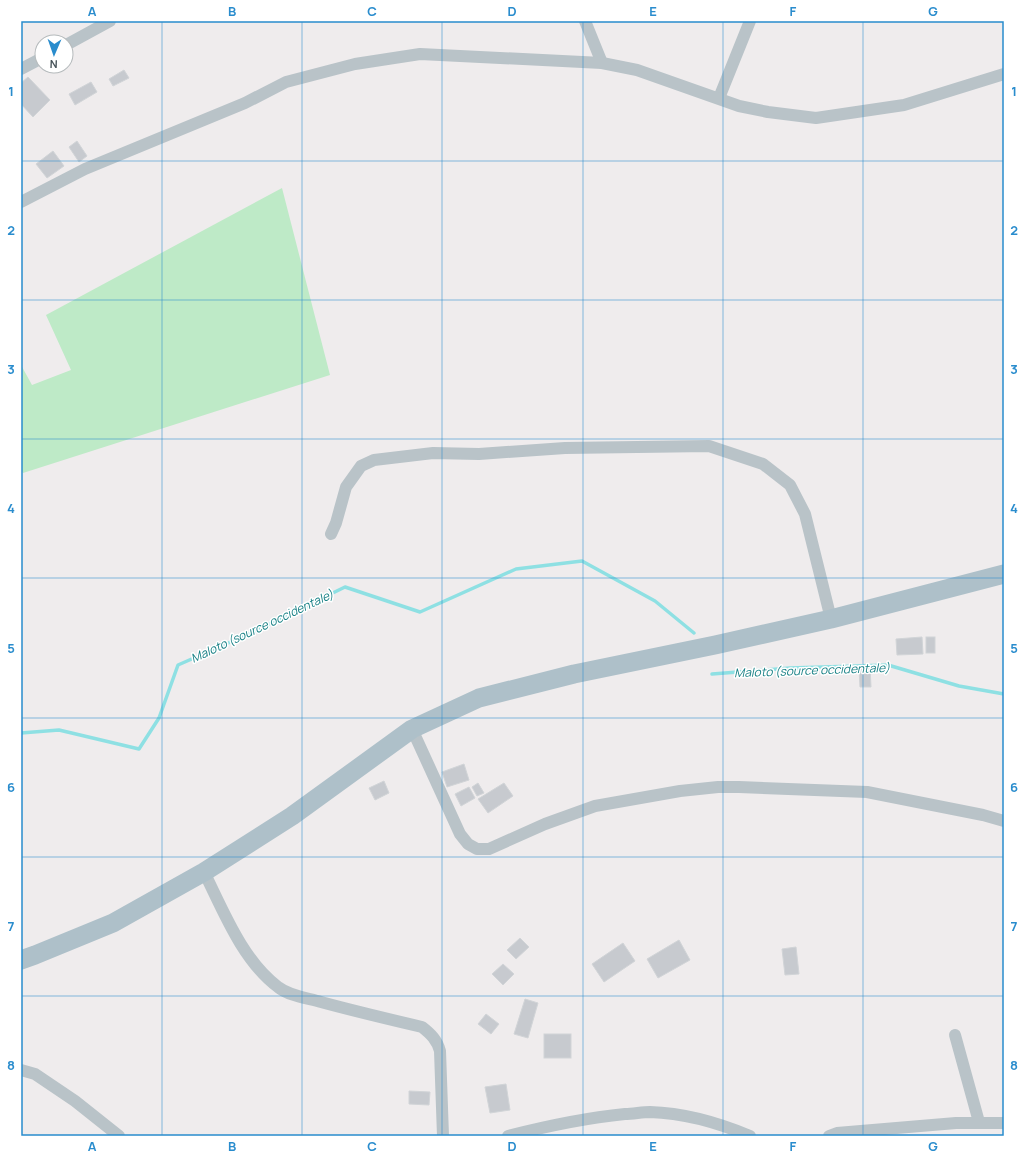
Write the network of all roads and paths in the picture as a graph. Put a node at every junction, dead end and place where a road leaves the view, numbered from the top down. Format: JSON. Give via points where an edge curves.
{"nodes":[{"id":1,"x":110,"y":21,"type":"edge"},
{"id":2,"x":585,"y":21,"type":"edge"},
{"id":3,"x":750,"y":21,"type":"edge"},
{"id":4,"x":74,"y":41,"type":"edge"},
{"id":5,"x":34,"y":62,"type":"edge"},
{"id":6,"x":602,"y":63,"type":"junction"},
{"id":7,"x":21,"y":69,"type":"edge"},
{"id":8,"x":1004,"y":74,"type":"edge"},
{"id":9,"x":718,"y":98,"type":"junction"},
{"id":10,"x":21,"y":202,"type":"edge"},
{"id":11,"x":331,"y":534,"type":"dead end"},
{"id":12,"x":1004,"y":574,"type":"edge"},
{"id":13,"x":831,"y":619,"type":"junction"},
{"id":14,"x":412,"y":730,"type":"junction"},
{"id":15,"x":1004,"y":822,"type":"edge"},
{"id":16,"x":204,"y":872,"type":"junction"},
{"id":17,"x":21,"y":960,"type":"edge"},
{"id":18,"x":955,"y":1035,"type":"dead end"},
{"id":19,"x":21,"y":1070,"type":"edge"},
{"id":20,"x":979,"y":1122,"type":"junction"},
{"id":21,"x":1004,"y":1122,"type":"edge"},
{"id":22,"x":720,"y":1130,"type":"edge"},
{"id":23,"x":542,"y":1131,"type":"edge"},
{"id":24,"x":119,"y":1136,"type":"edge"},
{"id":25,"x":443,"y":1136,"type":"edge"},
{"id":26,"x":508,"y":1136,"type":"edge"},
{"id":27,"x":750,"y":1136,"type":"edge"},
{"id":28,"x":829,"y":1136,"type":"edge"}],
"edges":[{"from":1,"to":4,"type":"street"},
{"from":2,"to":6,"type":"street"},
{"from":3,"to":9,"type":"street"},
{"from":5,"to":7,"type":"street"},
{"from":6,"to":9,"type":"street","via":[[637,70]]},
{"from":6,"to":10,"type":"street","via":[[420,54],[356,64],[286,82],[245,103],[85,169]]},
{"from":8,"to":9,"type":"street","via":[[904,105],[816,118],[768,112]]},
{"from":11,"to":13,"type":"street","via":[[346,487],[362,466],[374,460],[433,453],[479,454],[566,448],[709,446],[763,464],[790,485],[805,514]]},
{"from":12,"to":13,"type":"main road"},
{"from":13,"to":14,"type":"main road","via":[[574,674],[479,698]]},
{"from":14,"to":15,"type":"street","via":[[460,834],[468,844],[477,849],[489,849],[545,824],[595,806],[718,787],[867,792],[983,815]]},
{"from":14,"to":16,"type":"main road","via":[[292,816]]},
{"from":16,"to":17,"type":"main road","via":[[113,923]]},
{"from":16,"to":25,"type":"street","via":[[254,964],[279,988],[308,998],[422,1027],[430,1033],[438,1042],[440,1051]]},
{"from":18,"to":20,"type":"street"},
{"from":19,"to":24,"type":"street","via":[[35,1074],[75,1101]]},
{"from":20,"to":21,"type":"street"},
{"from":20,"to":28,"type":"street","via":[[837,1133]]},
{"from":22,"to":23,"type":"street","via":[[683,1116],[650,1112],[599,1117]]},
{"from":22,"to":27,"type":"street"},
{"from":23,"to":26,"type":"street"}]}
